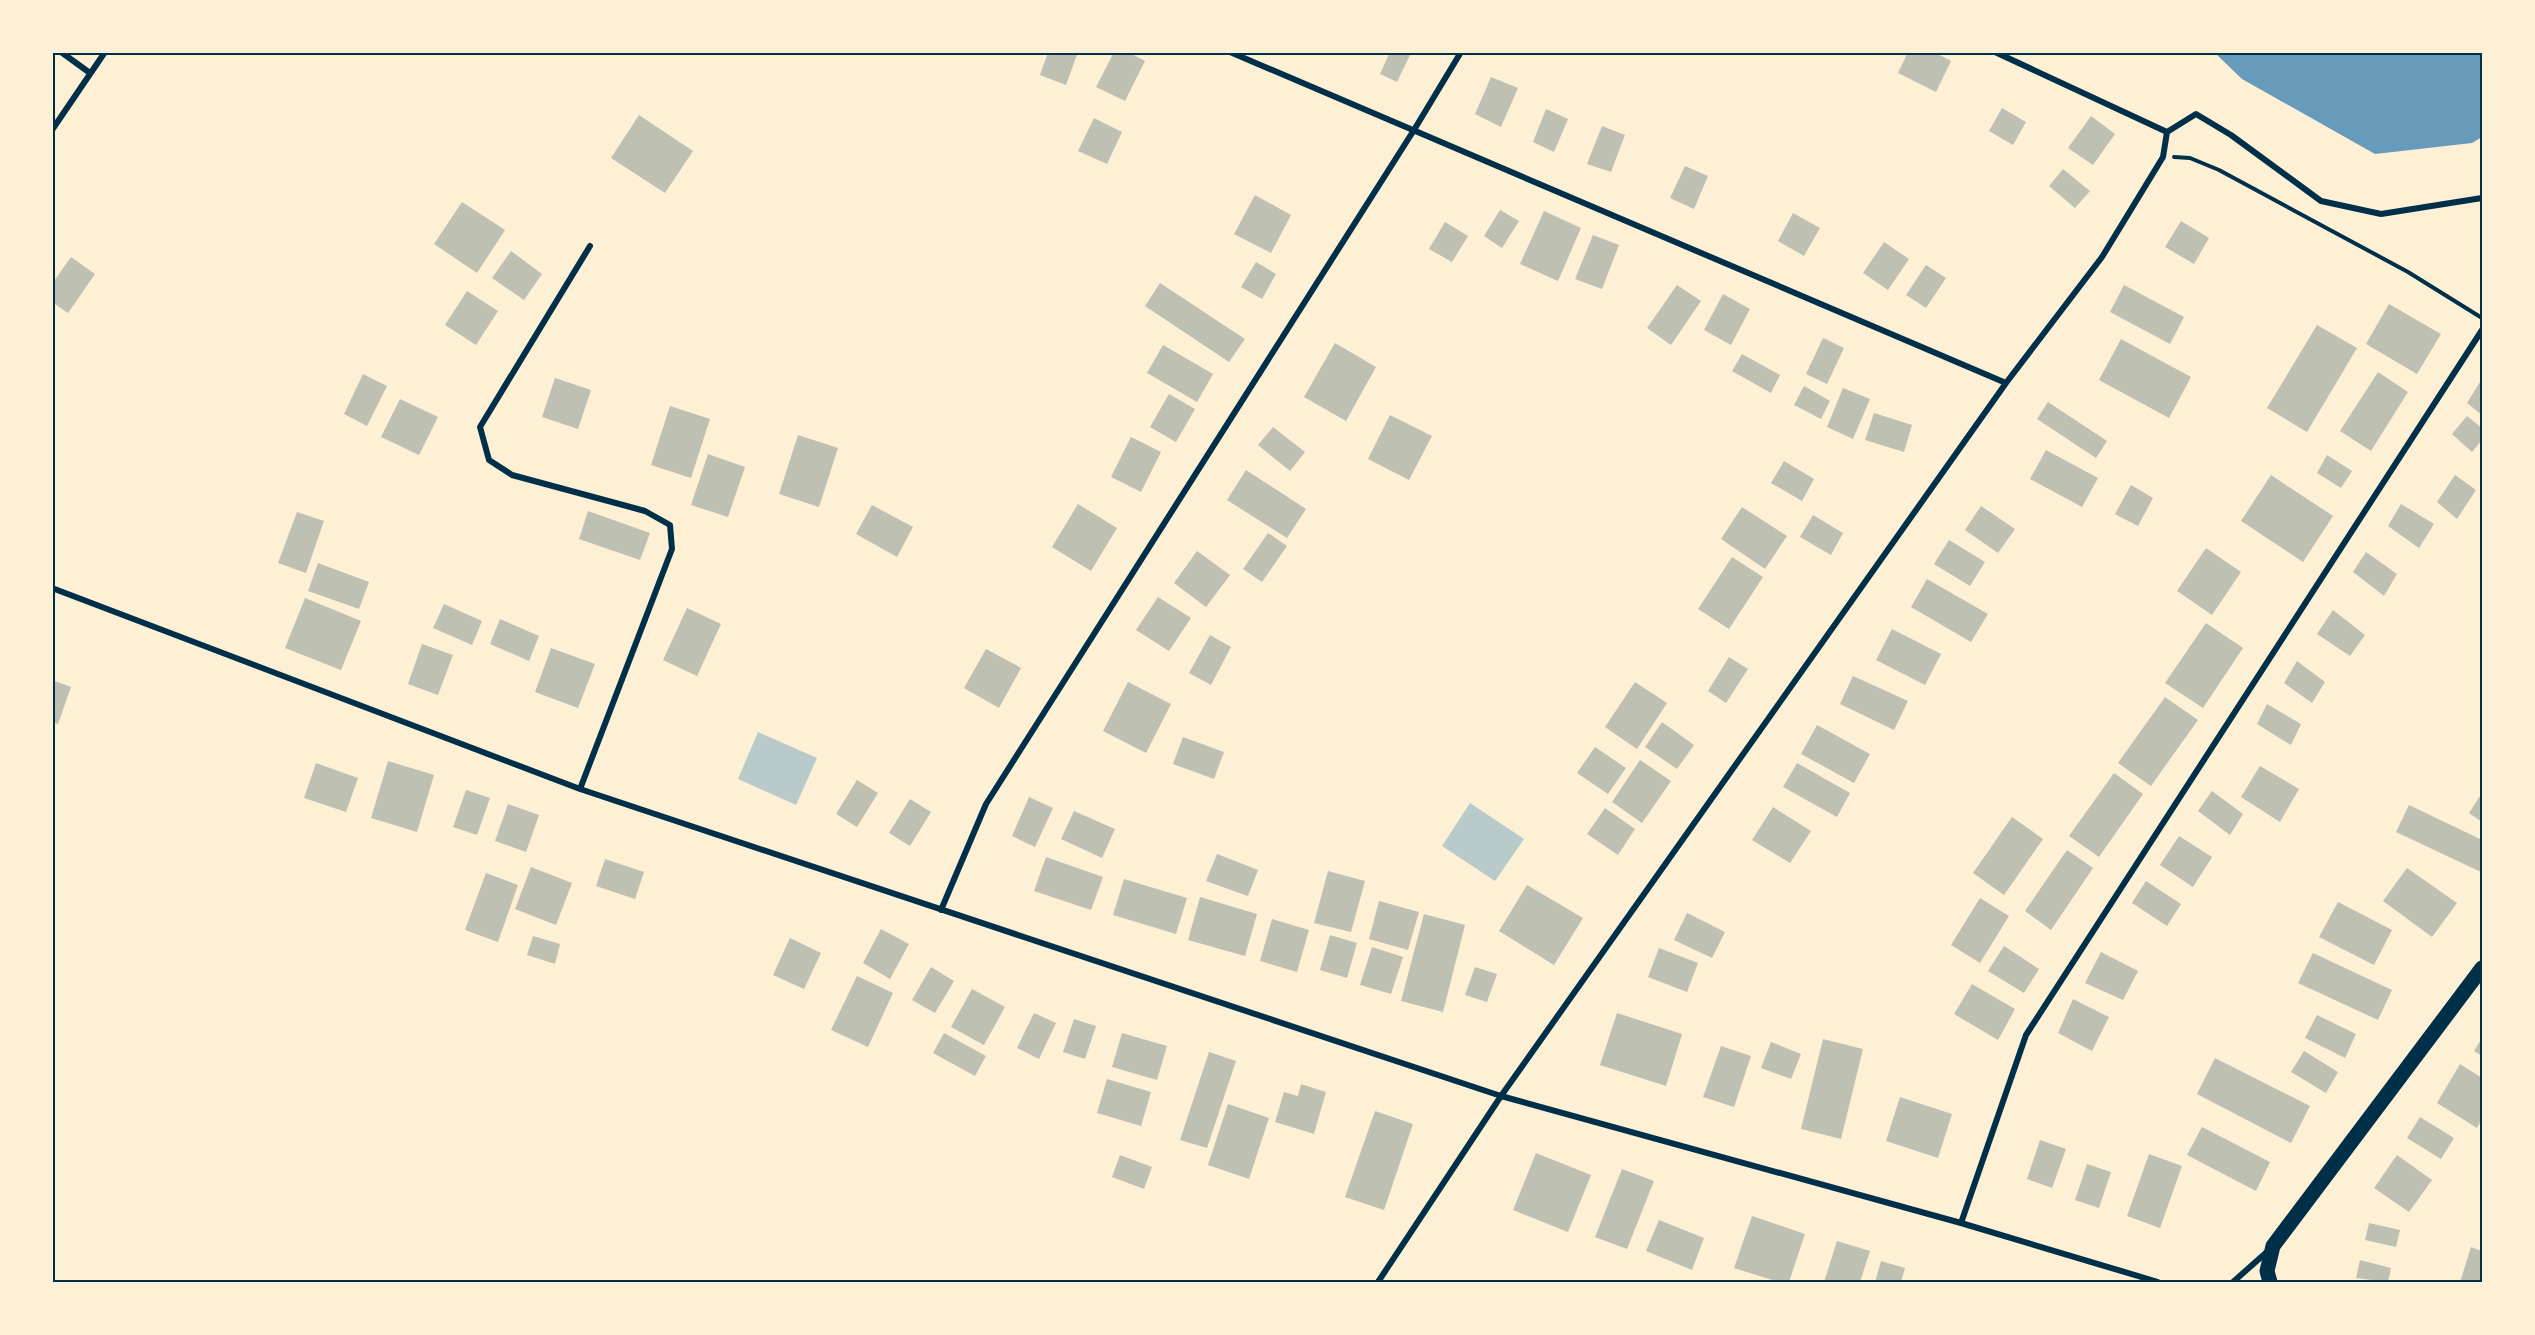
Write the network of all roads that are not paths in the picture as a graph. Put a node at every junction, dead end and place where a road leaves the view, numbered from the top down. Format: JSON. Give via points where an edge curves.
{"nodes":[{"id":1,"x":61,"y":52,"type":"edge"},
{"id":2,"x":105,"y":52,"type":"edge"},
{"id":3,"x":1230,"y":52,"type":"edge"},
{"id":4,"x":1461,"y":52,"type":"edge"},
{"id":5,"x":1995,"y":52,"type":"edge"},
{"id":6,"x":90,"y":73,"type":"junction"},
{"id":7,"x":52,"y":130,"type":"edge"},
{"id":8,"x":1414,"y":130,"type":"junction"},
{"id":9,"x":2167,"y":132,"type":"junction"},
{"id":10,"x":2482,"y":198,"type":"edge"},
{"id":11,"x":590,"y":246,"type":"dead end"},
{"id":12,"x":2482,"y":330,"type":"edge"},
{"id":13,"x":2007,"y":383,"type":"junction"},
{"id":14,"x":52,"y":588,"type":"edge"},
{"id":15,"x":580,"y":789,"type":"junction"},
{"id":16,"x":941,"y":910,"type":"junction"},
{"id":17,"x":2482,"y":968,"type":"edge"},
{"id":18,"x":1502,"y":1096,"type":"junction"},
{"id":19,"x":1961,"y":1223,"type":"junction"},
{"id":20,"x":2273,"y":1246,"type":"junction"},
{"id":21,"x":1378,"y":1282,"type":"edge"},
{"id":22,"x":2158,"y":1282,"type":"edge"},
{"id":23,"x":2233,"y":1282,"type":"edge"},
{"id":24,"x":2270,"y":1282,"type":"edge"}],
"edges":[{"from":1,"to":6,"type":"street"},
{"from":2,"to":6,"type":"street"},
{"from":3,"to":8,"type":"street"},
{"from":4,"to":8,"type":"street"},
{"from":5,"to":9,"type":"street"},
{"from":6,"to":7,"type":"street"},
{"from":8,"to":13,"type":"street"},
{"from":8,"to":16,"type":"street","via":[[987,804]]},
{"from":9,"to":10,"type":"street","via":[[2196,114],[2321,201],[2381,214]]},
{"from":9,"to":13,"type":"street","via":[[2163,157],[2102,257]]},
{"from":11,"to":15,"type":"street","via":[[480,427],[489,460],[512,475],[645,511],[670,525],[672,549]]},
{"from":12,"to":19,"type":"street","via":[[2026,1035]]},
{"from":13,"to":18,"type":"street"},
{"from":14,"to":15,"type":"street"},
{"from":15,"to":16,"type":"street"},
{"from":16,"to":18,"type":"street"},
{"from":17,"to":20,"type":"main road"},
{"from":18,"to":19,"type":"street"},
{"from":18,"to":21,"type":"street"},
{"from":19,"to":22,"type":"street"},
{"from":20,"to":23,"type":"street"},
{"from":20,"to":24,"type":"main road","via":[[2267,1271]]}]}
